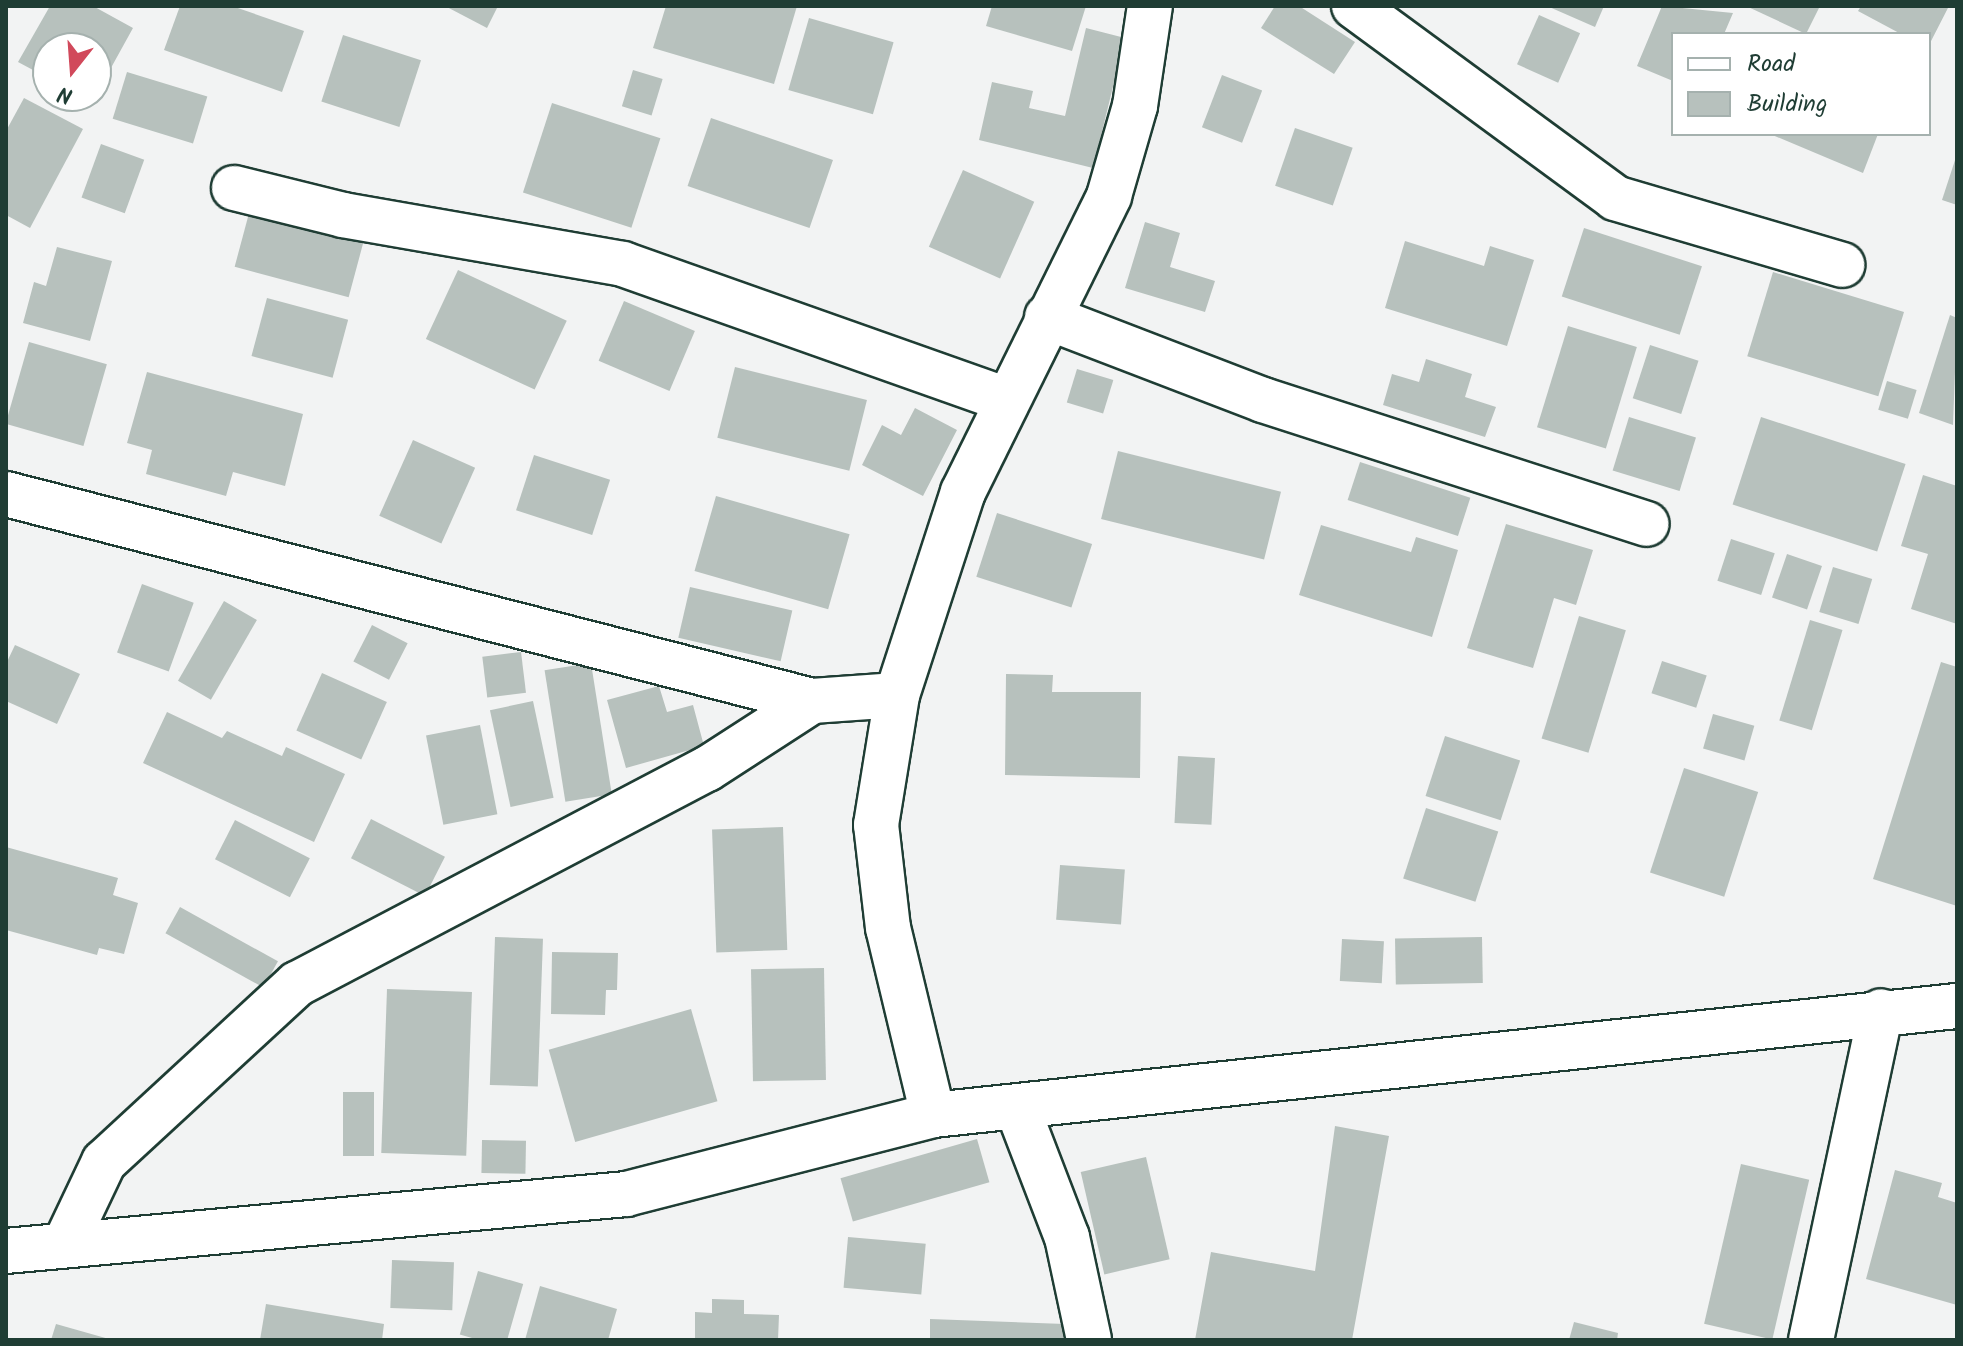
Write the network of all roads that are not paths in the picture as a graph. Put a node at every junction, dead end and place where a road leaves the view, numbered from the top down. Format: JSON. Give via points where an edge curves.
{"nodes":[{"id":1,"x":1150,"y":6,"type":"edge"},
{"id":2,"x":1354,"y":6,"type":"edge"},
{"id":3,"x":234,"y":188,"type":"dead end"},
{"id":4,"x":1842,"y":265,"type":"dead end"},
{"id":5,"x":1047,"y":317,"type":"junction"},
{"id":6,"x":1007,"y":400,"type":"junction"},
{"id":7,"x":6,"y":494,"type":"edge"},
{"id":8,"x":1646,"y":524,"type":"dead end"},
{"id":9,"x":897,"y":695,"type":"junction"},
{"id":10,"x":812,"y":701,"type":"junction"},
{"id":11,"x":1957,"y":1006,"type":"edge"},
{"id":12,"x":1881,"y":1011,"type":"junction"},
{"id":13,"x":1017,"y":1107,"type":"junction"},
{"id":14,"x":933,"y":1115,"type":"junction"},
{"id":15,"x":65,"y":1244,"type":"junction"},
{"id":16,"x":6,"y":1251,"type":"edge"},
{"id":17,"x":1089,"y":1340,"type":"edge"},
{"id":18,"x":1811,"y":1340,"type":"edge"}],
"edges":[{"from":1,"to":5,"type":"street","via":[[1135,106],[1109,196]]},
{"from":2,"to":4,"type":"street","via":[[1615,198]]},
{"from":3,"to":6,"type":"street","via":[[623,264]]},
{"from":5,"to":6,"type":"street"},
{"from":5,"to":8,"type":"street","via":[[1263,400]]},
{"from":6,"to":9,"type":"street","via":[[963,492]]},
{"from":7,"to":10,"type":"street"},
{"from":9,"to":10,"type":"street"},
{"from":9,"to":14,"type":"street","via":[[876,825],[888,928]]},
{"from":10,"to":15,"type":"street","via":[[707,769],[297,984],[104,1162]]},
{"from":11,"to":12,"type":"street"},
{"from":12,"to":13,"type":"street"},
{"from":12,"to":18,"type":"street"},
{"from":13,"to":14,"type":"street"},
{"from":13,"to":17,"type":"street","via":[[1067,1237]]},
{"from":14,"to":15,"type":"street","via":[[626,1194]]},
{"from":15,"to":16,"type":"street"}]}
